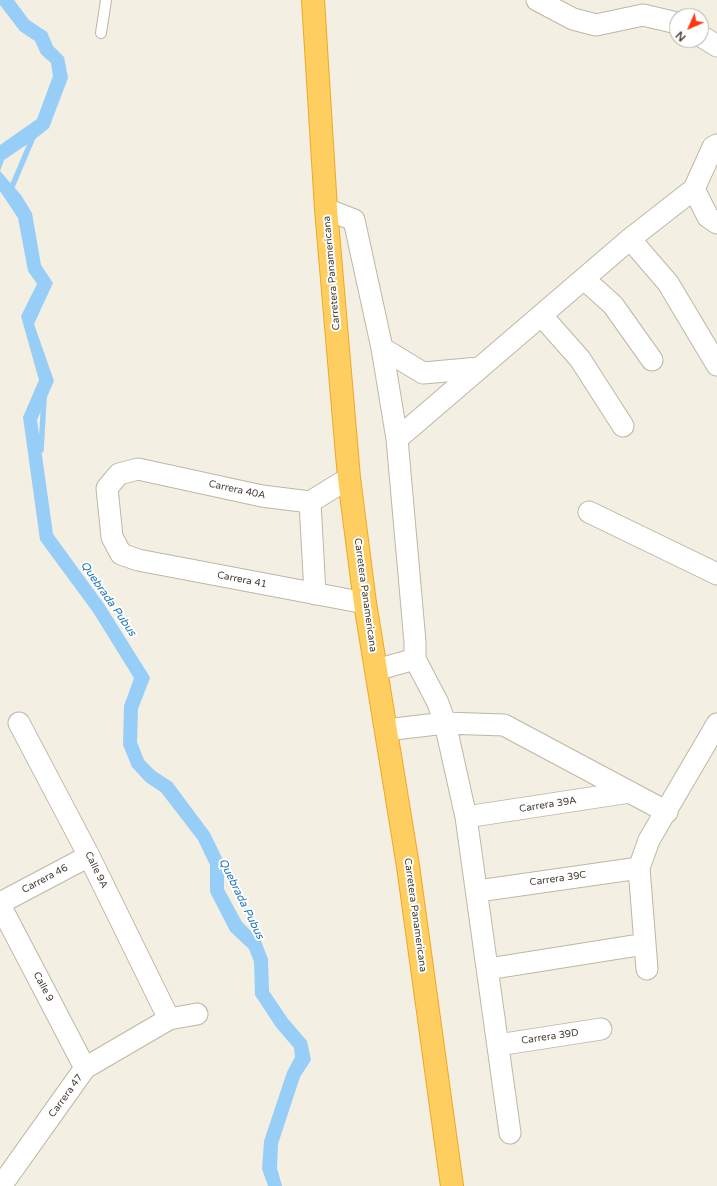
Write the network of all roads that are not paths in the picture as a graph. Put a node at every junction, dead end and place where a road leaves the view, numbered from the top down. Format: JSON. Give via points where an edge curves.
{"nodes":[{"id":1,"x":106,"y":0,"type":"edge"},
{"id":2,"x":313,"y":0,"type":"edge"},
{"id":3,"x":537,"y":0,"type":"edge"},
{"id":4,"x":669,"y":21,"type":"edge"},
{"id":5,"x":101,"y":33,"type":"dead end"},
{"id":6,"x":717,"y":145,"type":"edge"},
{"id":7,"x":694,"y":189,"type":"junction"},
{"id":8,"x":326,"y":209,"type":"junction"},
{"id":9,"x":717,"y":223,"type":"edge"},
{"id":10,"x":630,"y":239,"type":"junction"},
{"id":11,"x":584,"y":279,"type":"junction"},
{"id":12,"x":541,"y":315,"type":"junction"},
{"id":13,"x":382,"y":348,"type":"junction"},
{"id":14,"x":652,"y":360,"type":"dead end"},
{"id":15,"x":717,"y":365,"type":"edge"},
{"id":16,"x":479,"y":368,"type":"junction"},
{"id":17,"x":623,"y":426,"type":"dead end"},
{"id":18,"x":397,"y":439,"type":"junction"},
{"id":19,"x":349,"y":478,"type":"junction"},
{"id":20,"x":310,"y":502,"type":"junction"},
{"id":21,"x":589,"y":512,"type":"dead end"},
{"id":22,"x":120,"y":554,"type":"joint"},
{"id":23,"x":717,"y":574,"type":"edge"},
{"id":24,"x":315,"y":594,"type":"junction"},
{"id":25,"x":365,"y":603,"type":"junction"},
{"id":26,"x":415,"y":659,"type":"junction"},
{"id":27,"x":376,"y":670,"type":"junction"},
{"id":28,"x":19,"y":723,"type":"dead end"},
{"id":29,"x":445,"y":723,"type":"junction"},
{"id":30,"x":717,"y":724,"type":"edge"},
{"id":31,"x":386,"y":730,"type":"junction"},
{"id":32,"x":630,"y":792,"type":"junction"},
{"id":33,"x":667,"y":812,"type":"junction"},
{"id":34,"x":466,"y":817,"type":"junction"},
{"id":35,"x":90,"y":856,"type":"junction"},
{"id":36,"x":639,"y":868,"type":"junction"},
{"id":37,"x":478,"y":891,"type":"junction"},
{"id":38,"x":0,"y":904,"type":"edge"},
{"id":39,"x":6,"y":932,"type":"edge"},
{"id":40,"x":645,"y":944,"type":"junction"},
{"id":41,"x":488,"y":969,"type":"junction"},
{"id":42,"x":647,"y":969,"type":"dead end"},
{"id":43,"x":198,"y":1014,"type":"dead end"},
{"id":44,"x":169,"y":1019,"type":"junction"},
{"id":45,"x":601,"y":1029,"type":"dead end"},
{"id":46,"x":498,"y":1044,"type":"junction"},
{"id":47,"x":85,"y":1068,"type":"junction"},
{"id":48,"x":510,"y":1134,"type":"dead end"},
{"id":49,"x":1,"y":1186,"type":"edge"},
{"id":50,"x":452,"y":1186,"type":"edge"}],
"edges":[{"from":1,"to":5,"type":"lane"},
{"from":2,"to":8,"type":"highway","name":"Carretera Panamericana"},
{"from":3,"to":4,"type":"street","via":[[573,19],[596,25],[643,15]]},
{"from":6,"to":7,"type":"street","via":[[713,147]]},
{"from":7,"to":9,"type":"street","via":[[708,217]]},
{"from":7,"to":10,"type":"street"},
{"from":8,"to":13,"type":"street","via":[[354,220]]},
{"from":8,"to":19,"type":"highway","name":"Carretera Panamericana"},
{"from":10,"to":11,"type":"street"},
{"from":10,"to":15,"type":"street","via":[[668,283]]},
{"from":11,"to":12,"type":"street"},
{"from":11,"to":14,"type":"street","via":[[613,305]]},
{"from":12,"to":16,"type":"street"},
{"from":12,"to":17,"type":"street","via":[[580,359]]},
{"from":13,"to":16,"type":"street","via":[[422,373]]},
{"from":13,"to":18,"type":"street"},
{"from":16,"to":18,"type":"street"},
{"from":18,"to":26,"type":"street"},
{"from":19,"to":20,"type":"street"},
{"from":19,"to":25,"type":"highway","name":"Carretera Panamericana"},
{"from":20,"to":22,"type":"street","name":"Carrera 40A","via":[[262,496],[138,469],[119,474],[107,488],[112,537]]},
{"from":20,"to":24,"type":"street"},
{"from":21,"to":23,"type":"street"},
{"from":22,"to":24,"type":"street","name":"Carrera 41","via":[[138,560]]},
{"from":24,"to":25,"type":"street","name":"Carrera 41"},
{"from":25,"to":27,"type":"highway","name":"Carretera Panamericana"},
{"from":26,"to":27,"type":"street"},
{"from":26,"to":29,"type":"street","via":[[438,703]]},
{"from":27,"to":31,"type":"highway","name":"Carretera Panamericana"},
{"from":28,"to":35,"type":"street","name":"Calle 9A"},
{"from":29,"to":31,"type":"street"},
{"from":29,"to":32,"type":"street","via":[[504,725]]},
{"from":29,"to":34,"type":"street"},
{"from":30,"to":33,"type":"street"},
{"from":31,"to":50,"type":"highway","name":"Carretera Panamericana","via":[[408,866]]},
{"from":32,"to":33,"type":"street"},
{"from":32,"to":34,"type":"street","name":"Carrera 39A"},
{"from":33,"to":36,"type":"street","via":[[649,840]]},
{"from":34,"to":37,"type":"street"},
{"from":35,"to":38,"type":"street","name":"Carrera 46"},
{"from":35,"to":44,"type":"street","name":"Calle 9A"},
{"from":36,"to":37,"type":"street","name":"Carrera 39C"},
{"from":36,"to":40,"type":"street"},
{"from":37,"to":41,"type":"street"},
{"from":38,"to":39,"type":"street","name":"Calle 9"},
{"from":39,"to":47,"type":"street","name":"Calle 9"},
{"from":40,"to":41,"type":"street"},
{"from":40,"to":42,"type":"street"},
{"from":41,"to":46,"type":"street"},
{"from":43,"to":44,"type":"street","name":"Carrera 47"},
{"from":44,"to":47,"type":"street","name":"Carrera 47"},
{"from":45,"to":46,"type":"street","name":"Carrera 39D"},
{"from":46,"to":48,"type":"street"},
{"from":47,"to":49,"type":"street","name":"Carrera 47"}]}
